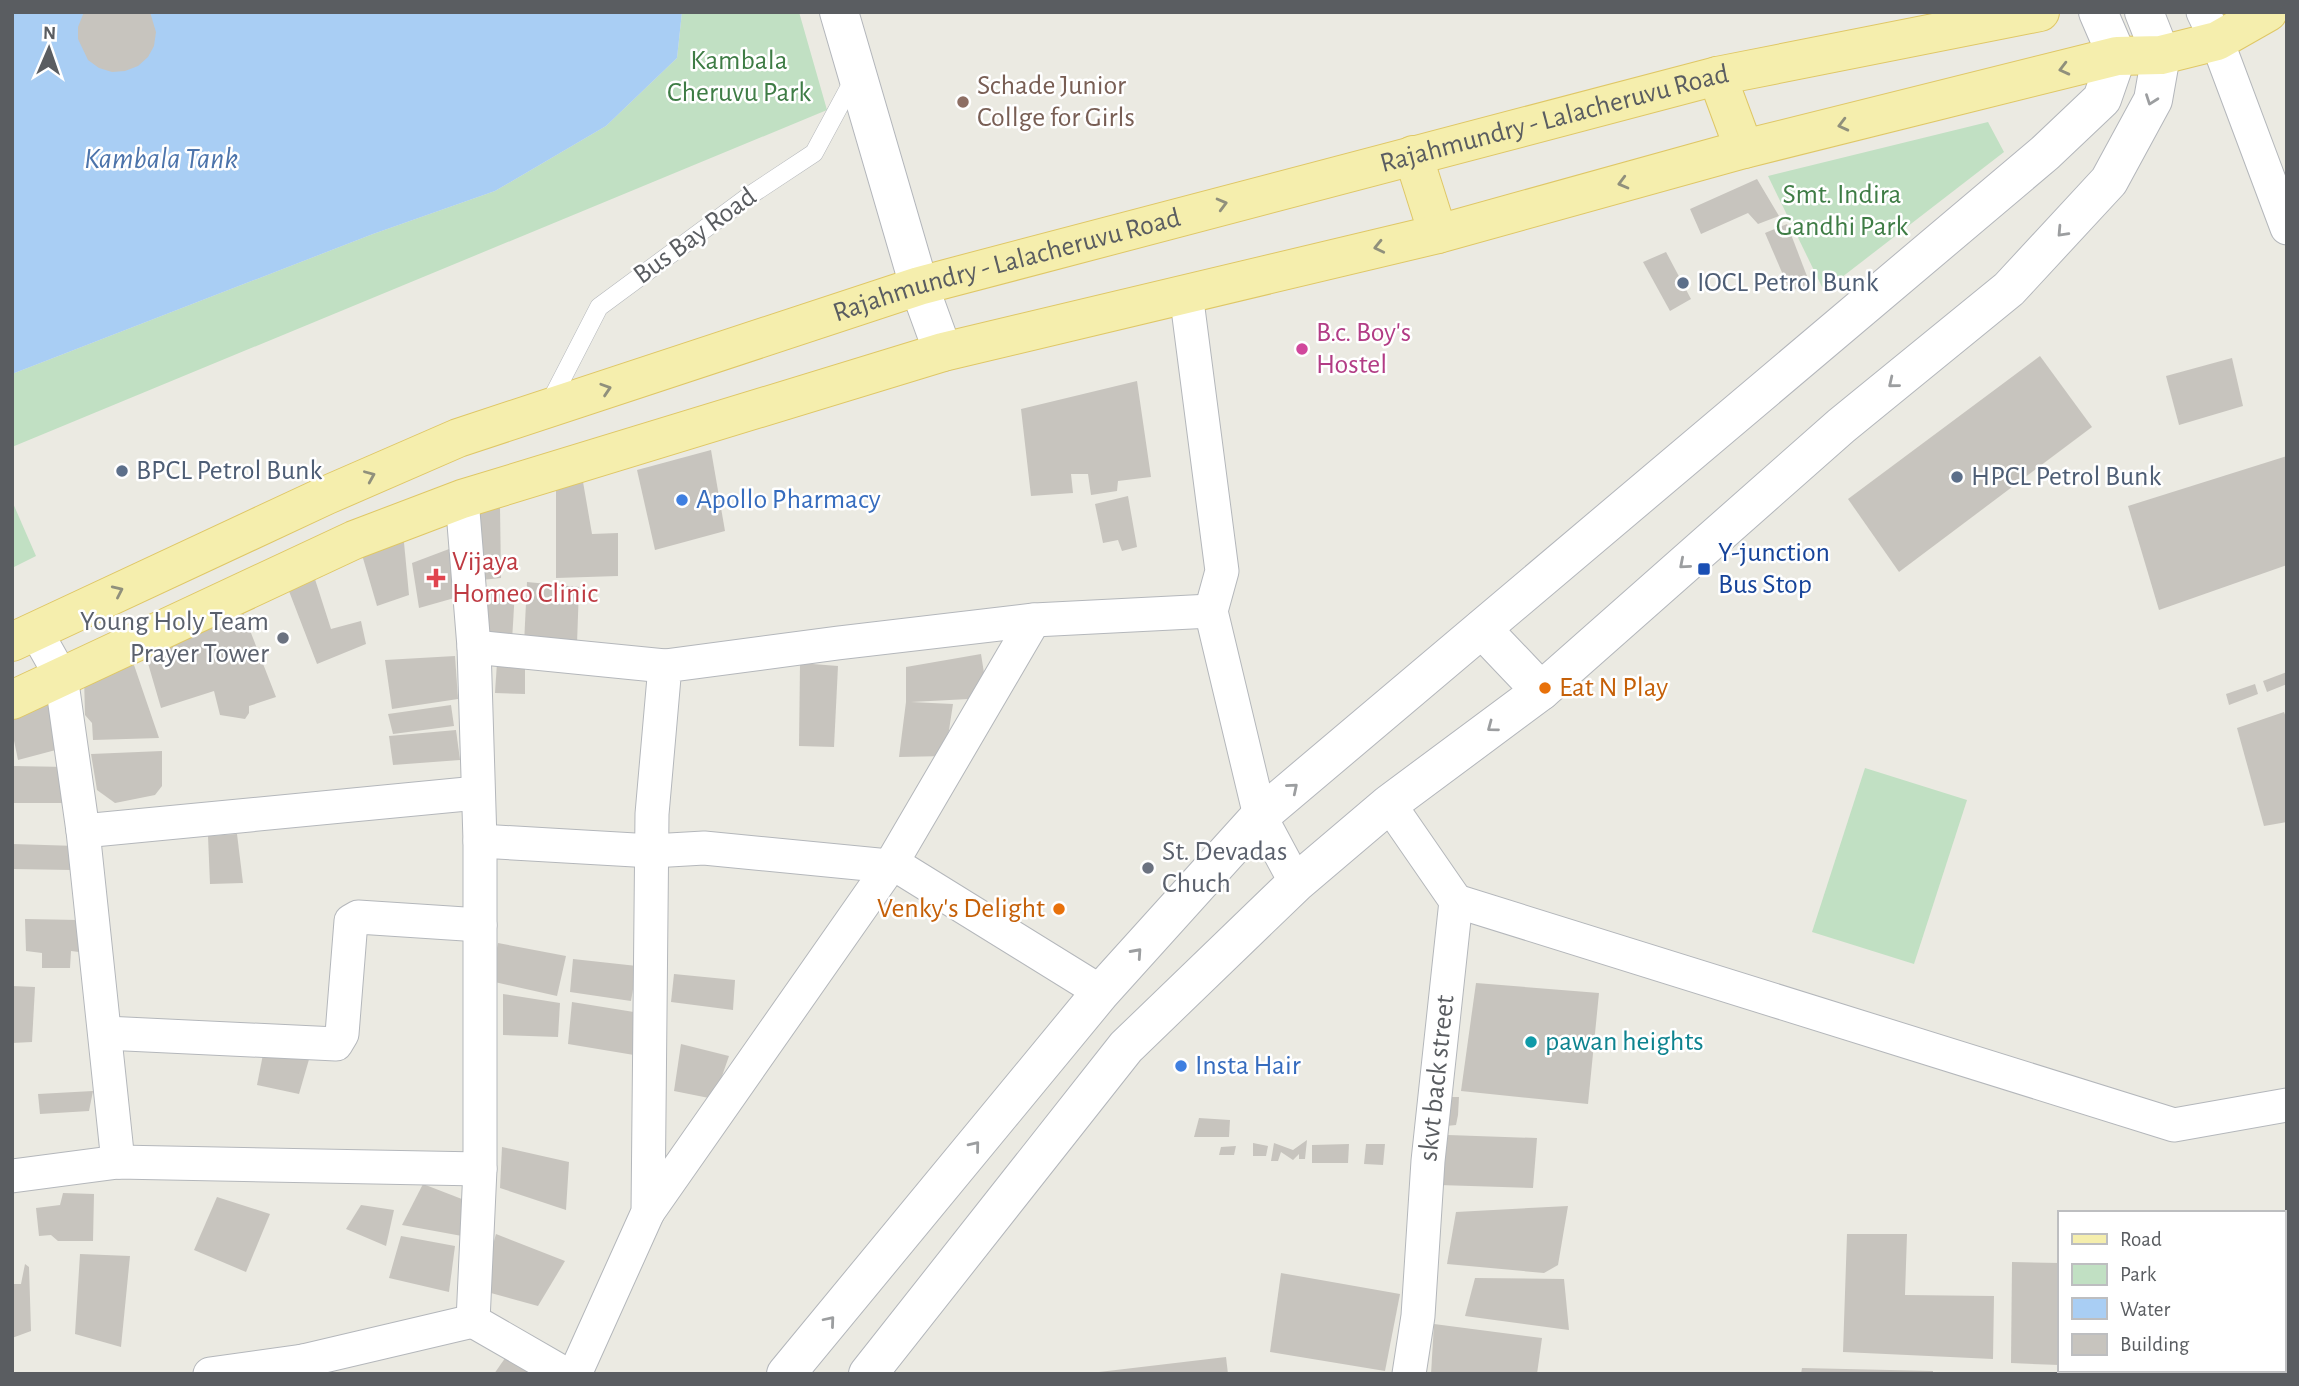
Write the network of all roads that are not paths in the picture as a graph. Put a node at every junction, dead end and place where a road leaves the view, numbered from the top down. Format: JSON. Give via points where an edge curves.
{"nodes":[{"id":1,"x":839,"y":12,"type":"edge"},
{"id":2,"x":2040,"y":12,"type":"edge"},
{"id":3,"x":2098,"y":12,"type":"edge"},
{"id":4,"x":2144,"y":12,"type":"edge"},
{"id":5,"x":2268,"y":12,"type":"edge"},
{"id":6,"x":2210,"y":27,"type":"edge"},
{"id":7,"x":2161,"y":55,"type":"junction"},
{"id":8,"x":2117,"y":56,"type":"junction"},
{"id":9,"x":857,"y":74,"type":"junction"},
{"id":10,"x":1717,"y":76,"type":"junction"},
{"id":11,"x":1744,"y":149,"type":"junction"},
{"id":12,"x":1413,"y":155,"type":"junction"},
{"id":13,"x":2287,"y":228,"type":"edge"},
{"id":14,"x":1438,"y":234,"type":"junction"},
{"id":15,"x":919,"y":286,"type":"junction"},
{"id":16,"x":1185,"y":293,"type":"junction"},
{"id":17,"x":943,"y":352,"type":"junction"},
{"id":18,"x":546,"y":409,"type":"junction"},
{"id":19,"x":327,"y":495,"type":"junction"},
{"id":20,"x":462,"y":499,"type":"junction"},
{"id":21,"x":354,"y":540,"type":"junction"},
{"id":22,"x":1211,"y":611,"type":"junction"},
{"id":23,"x":1034,"y":620,"type":"junction"},
{"id":24,"x":1482,"y":628,"type":"junction"},
{"id":25,"x":24,"y":636,"type":"edge"},
{"id":26,"x":474,"y":646,"type":"junction"},
{"id":27,"x":665,"y":666,"type":"junction"},
{"id":28,"x":61,"y":676,"type":"junction"},
{"id":29,"x":1541,"y":691,"type":"junction"},
{"id":30,"x":12,"y":700,"type":"edge"},
{"id":31,"x":477,"y":793,"type":"junction"},
{"id":32,"x":1389,"y":804,"type":"junction"},
{"id":33,"x":1260,"y":816,"type":"junction"},
{"id":34,"x":83,"y":831,"type":"junction"},
{"id":35,"x":480,"y":841,"type":"junction"},
{"id":36,"x":652,"y":850,"type":"junction"},
{"id":37,"x":890,"y":866,"type":"junction"},
{"id":38,"x":1296,"y":883,"type":"junction"},
{"id":39,"x":1456,"y":901,"type":"junction"},
{"id":40,"x":480,"y":925,"type":"junction"},
{"id":41,"x":1101,"y":992,"type":"junction"},
{"id":42,"x":105,"y":1033,"type":"junction"},
{"id":43,"x":2287,"y":1105,"type":"edge"},
{"id":44,"x":118,"y":1163,"type":"junction"},
{"id":45,"x":480,"y":1169,"type":"junction"},
{"id":46,"x":12,"y":1176,"type":"edge"},
{"id":47,"x":648,"y":1212,"type":"junction"},
{"id":48,"x":473,"y":1321,"type":"junction"},
{"id":49,"x":305,"y":1367,"type":"edge"},
{"id":50,"x":210,"y":1374,"type":"edge"},
{"id":51,"x":565,"y":1374,"type":"edge"},
{"id":52,"x":575,"y":1374,"type":"edge"},
{"id":53,"x":786,"y":1374,"type":"edge"},
{"id":54,"x":868,"y":1374,"type":"edge"},
{"id":55,"x":1409,"y":1374,"type":"edge"}],
"edges":[{"from":1,"to":9,"type":"street"},
{"from":2,"to":10,"type":"main road","name":"Rajahmundry - Lalacheruvu Road"},
{"from":3,"to":8,"type":"street"},
{"from":4,"to":7,"type":"street"},
{"from":5,"to":6,"type":"main road"},
{"from":6,"to":7,"type":"main road"},
{"from":6,"to":13,"type":"street"},
{"from":7,"to":8,"type":"main road"},
{"from":7,"to":29,"type":"street","one_way":true,"via":[[2153,100],[2109,181],[2009,289],[1841,426]]},
{"from":8,"to":11,"type":"main road","one_way":true},
{"from":8,"to":24,"type":"street","via":[[2102,99],[2045,153]]},
{"from":9,"to":15,"type":"street"},
{"from":9,"to":18,"type":"lane","name":"Bus Bay Road","via":[[814,153],[599,307]]},
{"from":10,"to":11,"type":"main road"},
{"from":10,"to":12,"type":"main road","name":"Rajahmundry - Lalacheruvu Road"},
{"from":11,"to":14,"type":"main road","one_way":true},
{"from":12,"to":14,"type":"main road"},
{"from":15,"to":12,"type":"main road","name":"Rajahmundry - Lalacheruvu Road","one_way":true},
{"from":14,"to":16,"type":"main road","one_way":true},
{"from":15,"to":17,"type":"street"},
{"from":18,"to":15,"type":"main road","name":"Rajahmundry - Lalacheruvu Road","one_way":true},
{"from":16,"to":17,"type":"main road"},
{"from":16,"to":22,"type":"street","via":[[1222,571]]},
{"from":17,"to":20,"type":"main road"},
{"from":19,"to":18,"type":"main road","name":"Rajahmundry - Lalacheruvu Road","one_way":true,"via":[[458,438]]},
{"from":19,"to":21,"type":"main road"},
{"from":25,"to":19,"type":"main road","name":"Rajahmundry - Lalacheruvu Road","one_way":true},
{"from":20,"to":21,"type":"main road"},
{"from":20,"to":26,"type":"street"},
{"from":21,"to":28,"type":"main road"},
{"from":22,"to":23,"type":"street"},
{"from":22,"to":33,"type":"street"},
{"from":23,"to":27,"type":"street"},
{"from":23,"to":37,"type":"street"},
{"from":24,"to":29,"type":"street"},
{"from":33,"to":24,"type":"street","one_way":true},
{"from":25,"to":28,"type":"street"},
{"from":26,"to":27,"type":"street"},
{"from":26,"to":31,"type":"street"},
{"from":27,"to":36,"type":"street"},
{"from":28,"to":30,"type":"main road"},
{"from":28,"to":34,"type":"street"},
{"from":29,"to":32,"type":"street","one_way":true},
{"from":31,"to":34,"type":"street"},
{"from":31,"to":35,"type":"street"},
{"from":32,"to":38,"type":"street"},
{"from":32,"to":39,"type":"street"},
{"from":33,"to":38,"type":"street"},
{"from":41,"to":33,"type":"street","one_way":true},
{"from":34,"to":42,"type":"street"},
{"from":35,"to":36,"type":"street"},
{"from":35,"to":40,"type":"street"},
{"from":36,"to":37,"type":"street","via":[[704,848]]},
{"from":36,"to":47,"type":"street"},
{"from":37,"to":41,"type":"street","via":[[899,867]]},
{"from":37,"to":47,"type":"street"},
{"from":38,"to":54,"type":"street","via":[[1126,1047]]},
{"from":39,"to":43,"type":"street","via":[[2174,1125]]},
{"from":39,"to":55,"type":"street","name":"skvt back street"},
{"from":40,"to":42,"type":"street","via":[[358,917],[351,921],[342,1034],[337,1044]]},
{"from":40,"to":45,"type":"street"},
{"from":53,"to":41,"type":"street","one_way":true},
{"from":42,"to":44,"type":"street"},
{"from":44,"to":45,"type":"street"},
{"from":44,"to":46,"type":"street"},
{"from":45,"to":48,"type":"street"},
{"from":47,"to":52,"type":"street"},
{"from":48,"to":49,"type":"street"},
{"from":48,"to":51,"type":"street"},
{"from":49,"to":50,"type":"street"}]}
